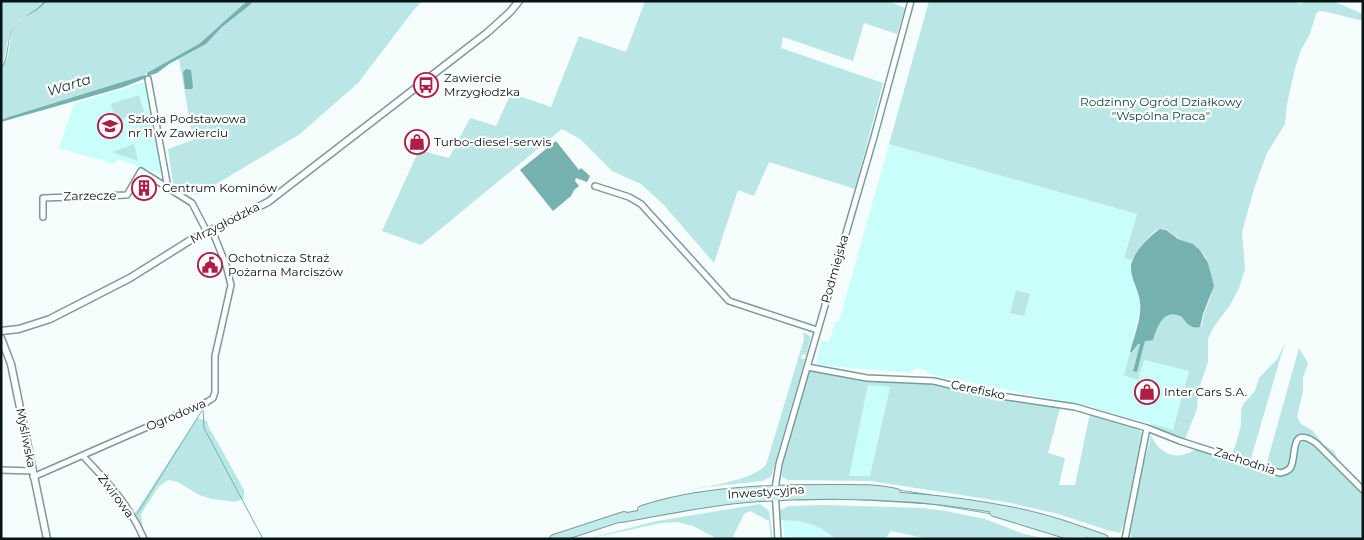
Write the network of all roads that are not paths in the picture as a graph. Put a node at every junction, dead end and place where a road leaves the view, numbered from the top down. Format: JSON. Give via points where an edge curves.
{"nodes":[{"id":1,"x":519,"y":1,"type":"edge"},
{"id":2,"x":911,"y":1,"type":"edge"},
{"id":3,"x":148,"y":79,"type":"dead end"},
{"id":4,"x":595,"y":186,"type":"dead end"},
{"id":5,"x":169,"y":189,"type":"junction"},
{"id":6,"x":43,"y":217,"type":"dead end"},
{"id":7,"x":209,"y":231,"type":"junction"},
{"id":8,"x":1,"y":330,"type":"edge"},
{"id":9,"x":817,"y":330,"type":"junction"},
{"id":10,"x":1,"y":338,"type":"edge"},
{"id":11,"x":806,"y":367,"type":"junction"},
{"id":12,"x":1147,"y":428,"type":"junction"},
{"id":13,"x":82,"y":456,"type":"junction"},
{"id":14,"x":1,"y":470,"type":"edge"},
{"id":15,"x":33,"y":474,"type":"junction"},
{"id":16,"x":1363,"y":490,"type":"edge"},
{"id":17,"x":775,"y":493,"type":"junction"},
{"id":18,"x":970,"y":505,"type":"junction"},
{"id":19,"x":47,"y":539,"type":"edge"},
{"id":20,"x":144,"y":539,"type":"edge"},
{"id":21,"x":554,"y":539,"type":"edge"},
{"id":22,"x":778,"y":539,"type":"edge"},
{"id":23,"x":1082,"y":539,"type":"edge"},
{"id":24,"x":1104,"y":539,"type":"edge"},
{"id":25,"x":1125,"y":539,"type":"edge"}],
"edges":[{"from":1,"to":7,"type":"street","name":"Mrzygłodzka","via":[[488,32],[268,202]]},
{"from":2,"to":9,"type":"street","name":"Podmiejska"},
{"from":3,"to":5,"type":"street"},
{"from":4,"to":9,"type":"street","via":[[641,204],[729,301]]},
{"from":5,"to":6,"type":"street","name":"Zarzecze","via":[[141,171],[127,195],[43,198]]},
{"from":5,"to":7,"type":"street","via":[[192,203]]},
{"from":7,"to":8,"type":"street","name":"Mrzygłodzka","via":[[130,278],[50,319],[19,329]]},
{"from":7,"to":13,"type":"street","name":"Ogrodowa","via":[[231,285],[216,349],[216,382],[212,398]]},
{"from":9,"to":11,"type":"street","name":"Podmiejska"},
{"from":10,"to":15,"type":"street","name":"Myśliwska","via":[[11,364]]},
{"from":11,"to":12,"type":"street","name":"Cerefisko","via":[[867,378],[942,382],[987,394],[1075,407]]},
{"from":11,"to":17,"type":"street","name":"Podmiejska","via":[[779,464]]},
{"from":12,"to":16,"type":"street","name":"Zachodnia","via":[[1280,474],[1292,464],[1296,442],[1307,438]]},
{"from":12,"to":25,"type":"street"},
{"from":13,"to":15,"type":"street","name":"Ogrodowa"},
{"from":13,"to":20,"type":"street","name":"Żwirowa","via":[[116,492]]},
{"from":14,"to":15,"type":"street"},
{"from":15,"to":19,"type":"street","name":"Myśliwska"},
{"from":17,"to":18,"type":"main road","name":"Inwestycyjna","via":[[914,497]]},
{"from":17,"to":21,"type":"main road","name":"Inwestycyjna","via":[[676,502]]},
{"from":17,"to":22,"type":"street","name":"Podmiejska"},
{"from":18,"to":23,"type":"main road","name":"Inwestycyjna"},
{"from":18,"to":24,"type":"main road","name":"Inwestycyjna","via":[[1009,510]]}]}
